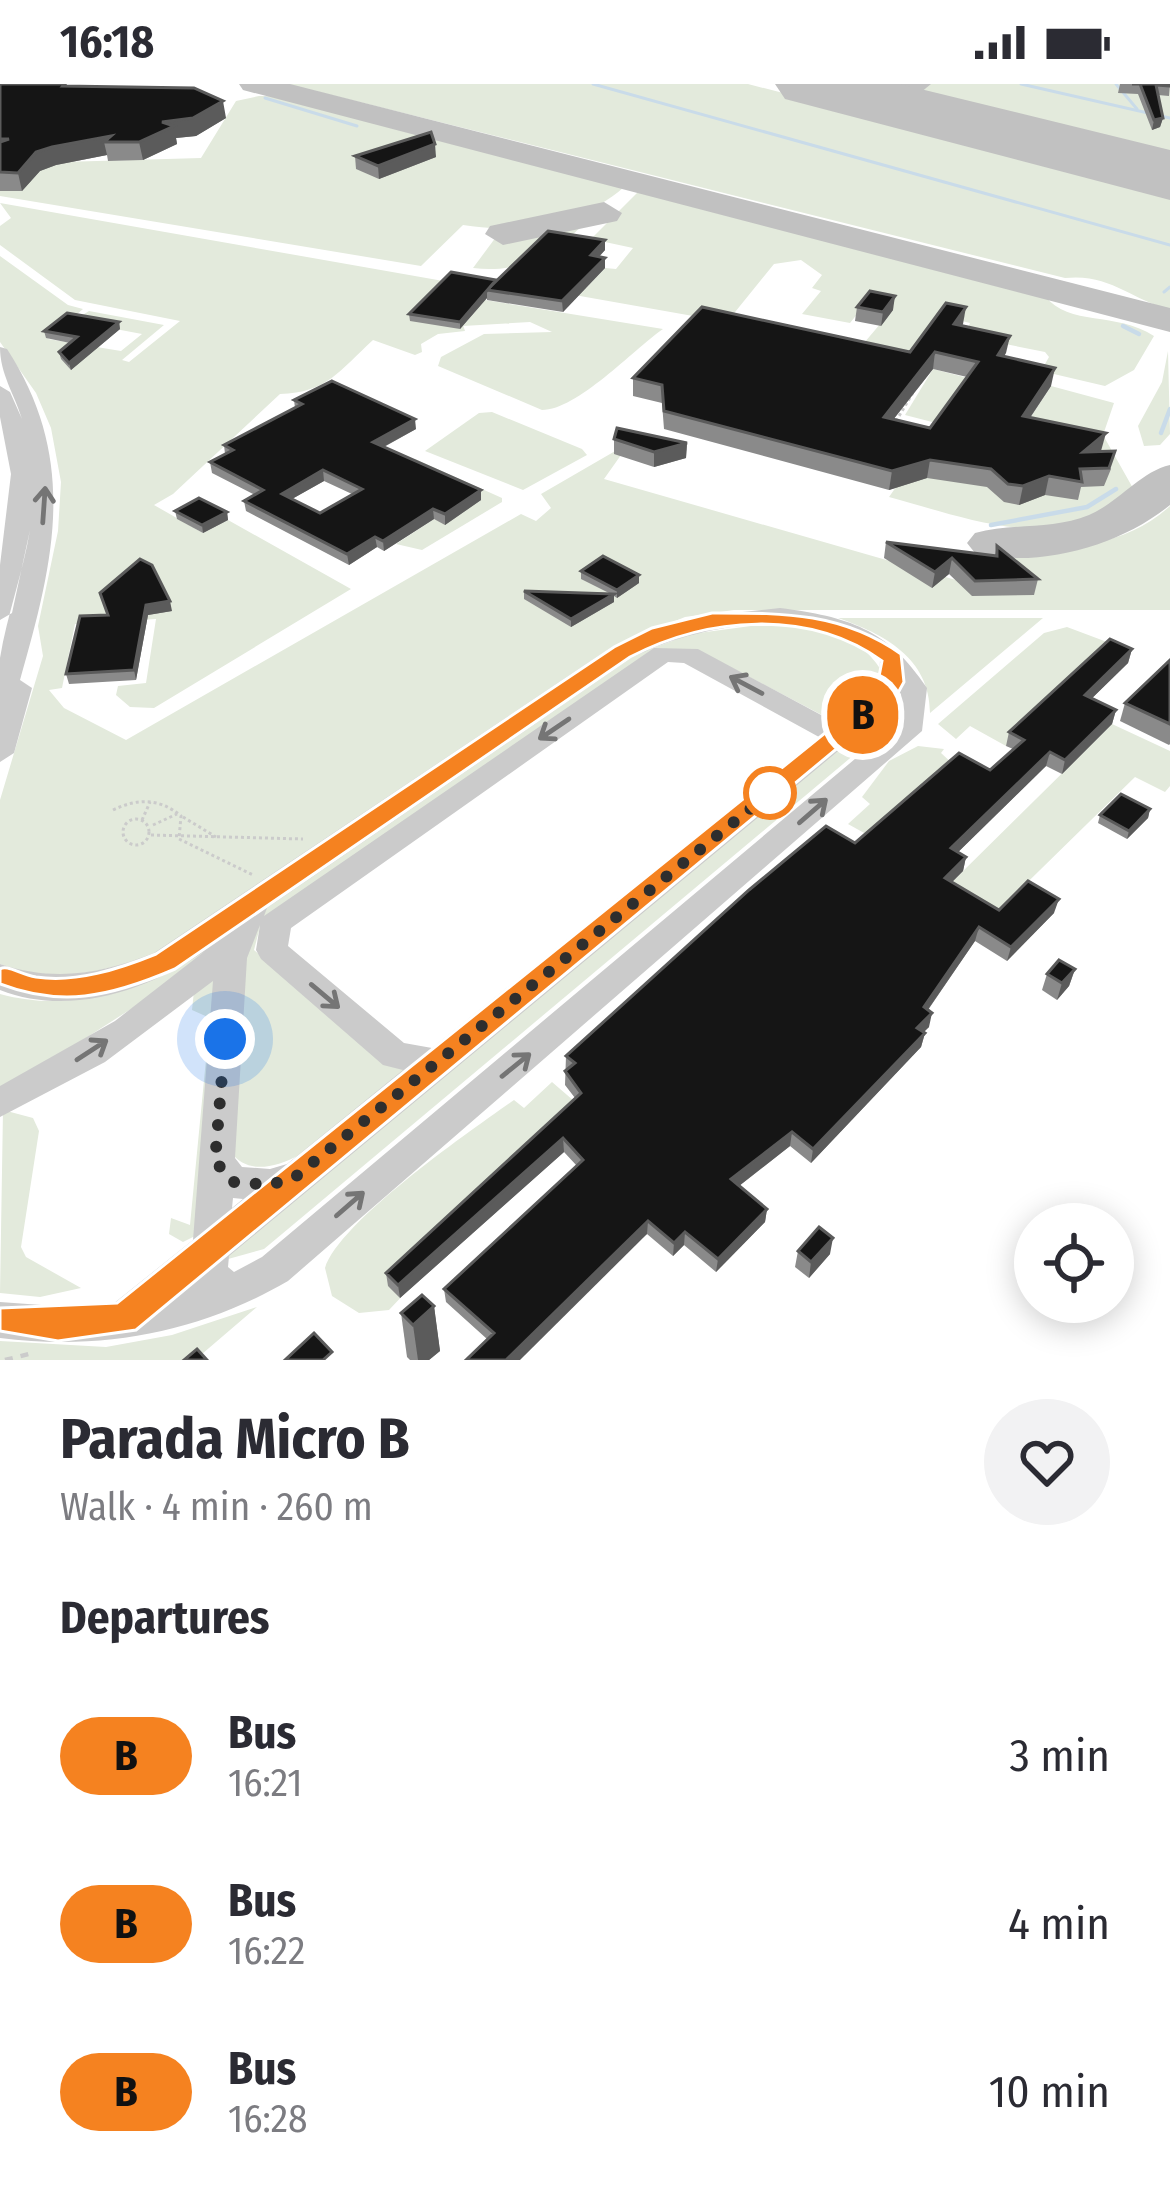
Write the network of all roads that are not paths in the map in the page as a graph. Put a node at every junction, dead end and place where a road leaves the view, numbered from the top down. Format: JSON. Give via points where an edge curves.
{"nodes":[{"id":1,"x":0,"y":353,"type":"edge"},
{"id":2,"x":0,"y":392,"type":"edge"},
{"id":3,"x":11,"y":619,"type":"edge"},
{"id":4,"x":893,"y":659,"type":"junction"},
{"id":5,"x":0,"y":703,"type":"edge"},
{"id":6,"x":839,"y":736,"type":"junction"},
{"id":7,"x":0,"y":753,"type":"edge"},
{"id":8,"x":260,"y":892,"type":"junction"},
{"id":9,"x":237,"y":938,"type":"junction"},
{"id":10,"x":0,"y":976,"type":"edge"},
{"id":11,"x":441,"y":1063,"type":"junction"},
{"id":12,"x":0,"y":1102,"type":"edge"},
{"id":13,"x":215,"y":1161,"type":"junction"},
{"id":14,"x":295,"y":1177,"type":"junction"},
{"id":15,"x":209,"y":1250,"type":"junction"},
{"id":16,"x":229,"y":1294,"type":"junction"},
{"id":17,"x":124,"y":1318,"type":"junction"},
{"id":18,"x":0,"y":1320,"type":"edge"}],
"edges":[{"from":3,"to":1,"type":"street","one_way":true,"via":[[46,503],[45,462],[26,395]]},
{"from":2,"to":3,"type":"street","via":[[16,432],[23,498]]},
{"from":3,"to":5,"type":"street"},
{"from":3,"to":7,"type":"street","via":[[28,657]]},
{"from":4,"to":6,"type":"street","via":[[885,697]]},
{"from":4,"to":8,"type":"street","via":[[862,637],[808,620],[712,620],[660,633]]},
{"from":16,"to":4,"type":"street","one_way":true,"via":[[275,1269],[912,725],[914,688]]},
{"from":6,"to":11,"type":"street"},
{"from":6,"to":11,"type":"street","one_way":true,"via":[[689,655],[663,654],[276,922],[272,950],[395,1055]]},
{"from":8,"to":9,"type":"street"},
{"from":8,"to":10,"type":"street","via":[[165,962],[128,978],[65,989]]},
{"from":12,"to":9,"type":"street","one_way":true,"via":[[181,991]]},
{"from":9,"to":13,"type":"street"},
{"from":11,"to":14,"type":"street"},
{"from":13,"to":14,"type":"street","via":[[233,1182]]},
{"from":13,"to":15,"type":"street"},
{"from":14,"to":15,"type":"street"},
{"from":15,"to":16,"type":"street","via":[[209,1273]]},
{"from":15,"to":17,"type":"street"},
{"from":16,"to":17,"type":"street"},
{"from":17,"to":18,"type":"street"}]}
